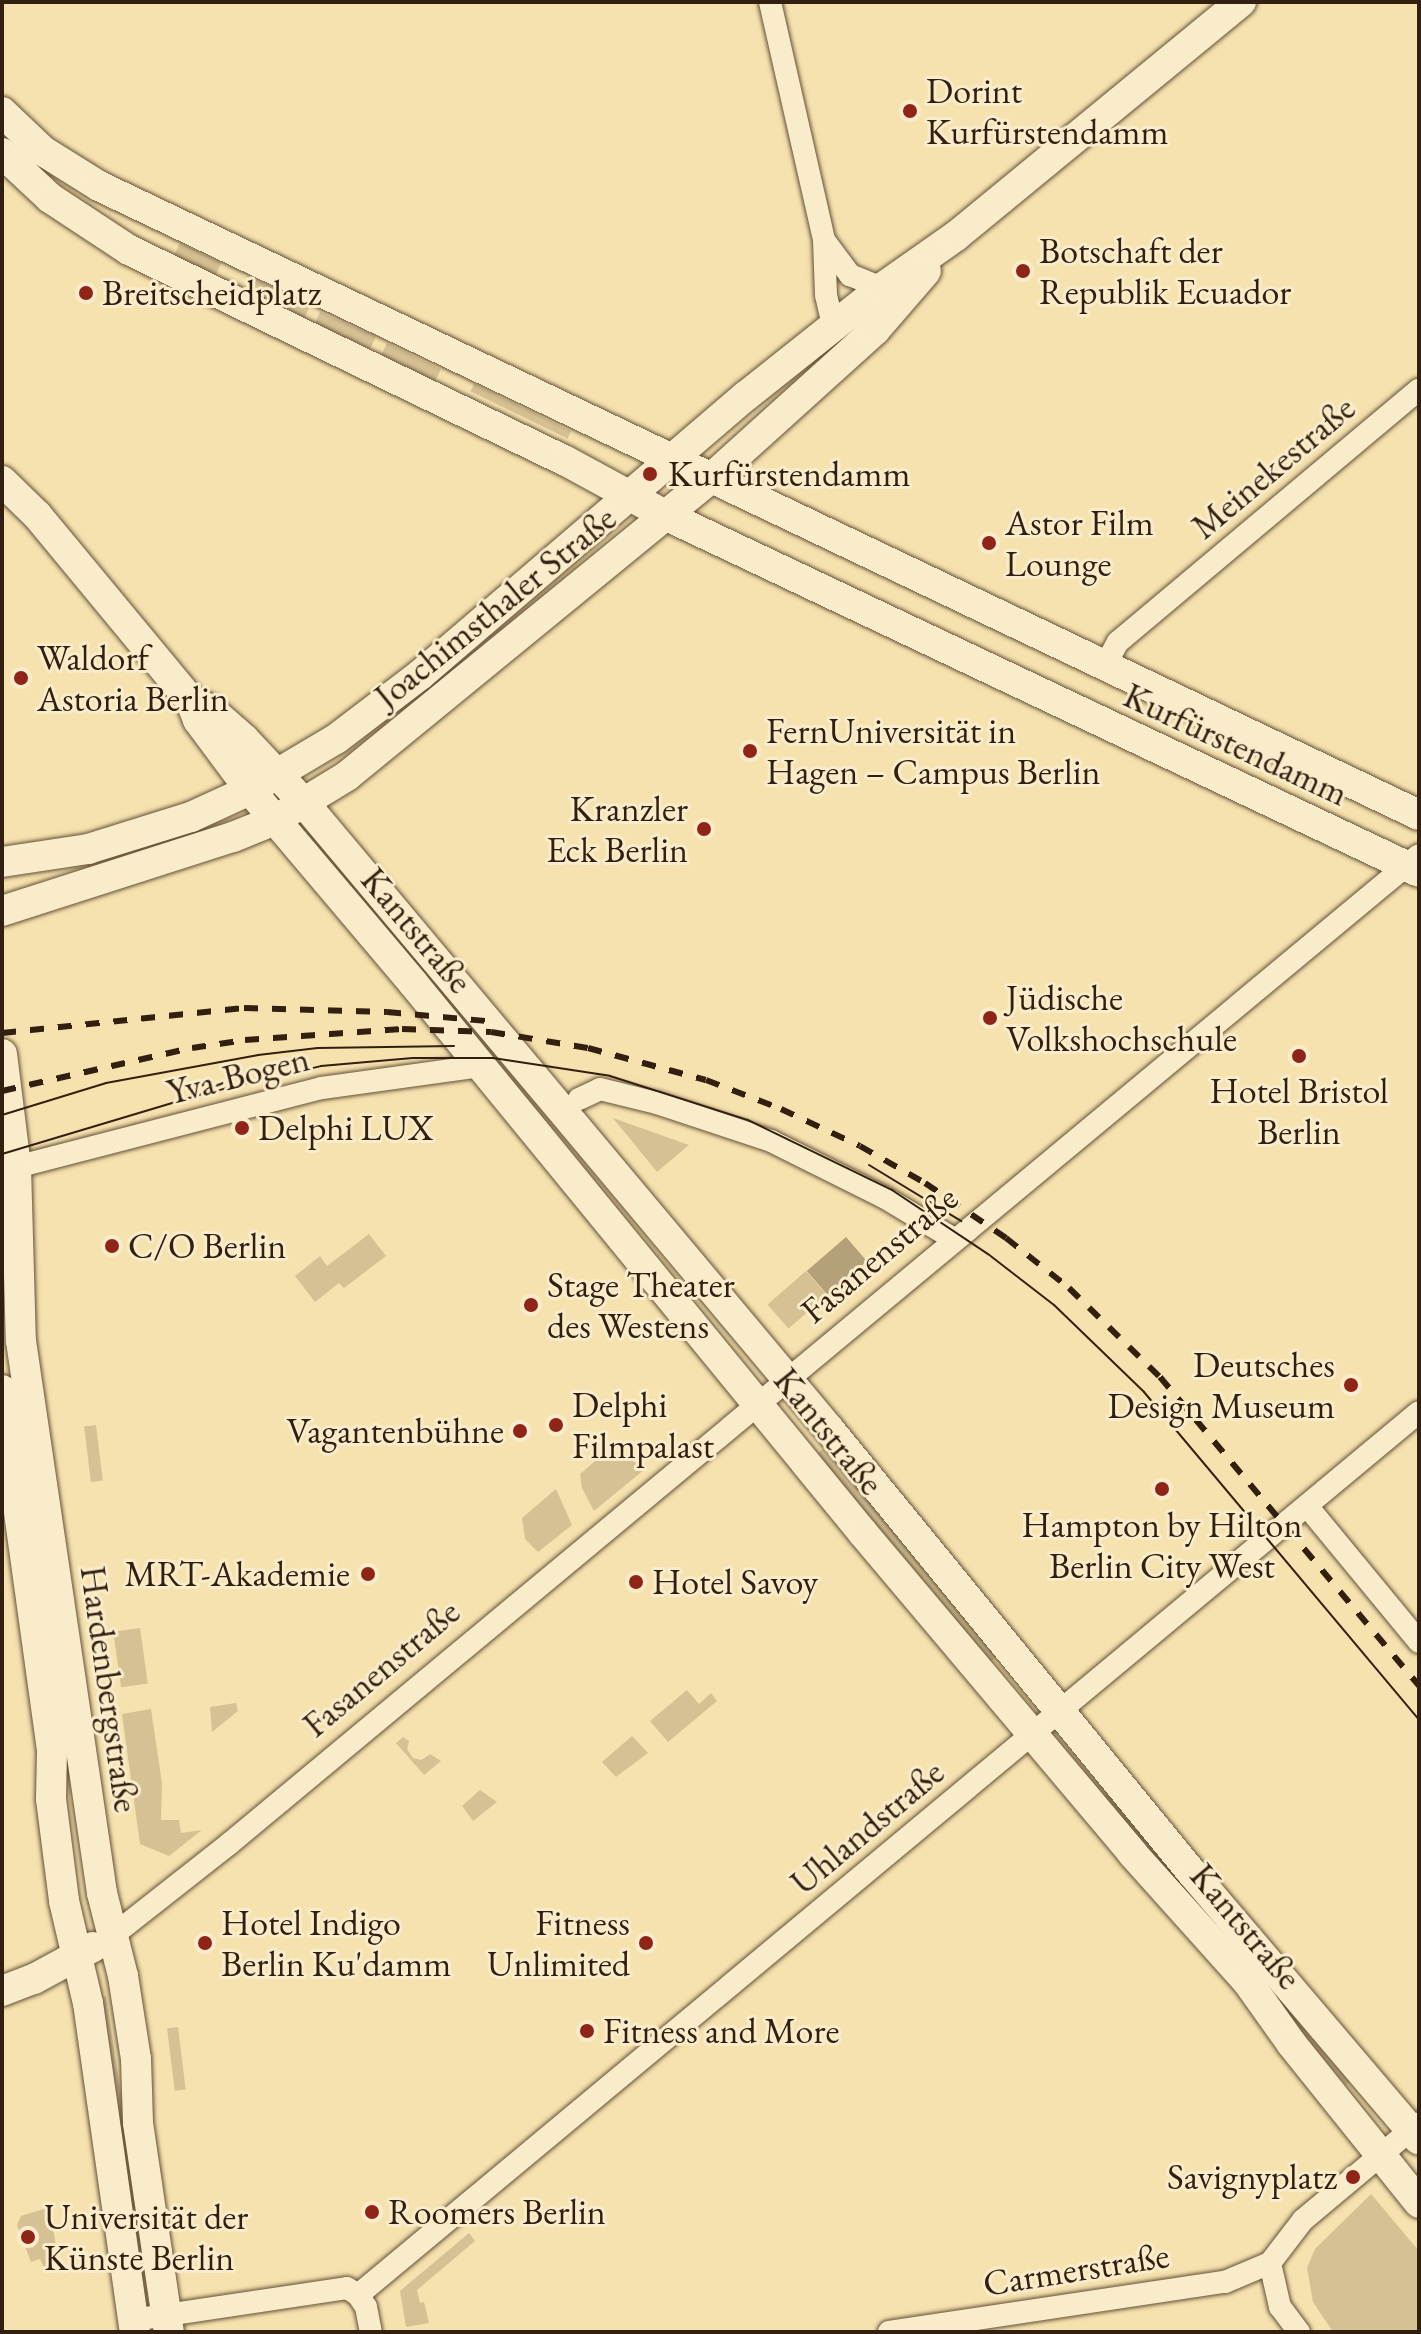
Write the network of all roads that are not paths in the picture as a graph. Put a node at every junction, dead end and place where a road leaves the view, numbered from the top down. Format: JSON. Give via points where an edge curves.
{"nodes":[{"id":1,"x":770,"y":2,"type":"edge"},
{"id":2,"x":1241,"y":2,"type":"edge"},
{"id":3,"x":2,"y":112,"type":"edge"},
{"id":4,"x":2,"y":153,"type":"edge"},
{"id":5,"x":956,"y":236,"type":"junction"},
{"id":6,"x":824,"y":240,"type":"junction"},
{"id":7,"x":882,"y":288,"type":"junction"},
{"id":8,"x":833,"y":326,"type":"junction"},
{"id":9,"x":1419,"y":389,"type":"edge"},
{"id":10,"x":669,"y":460,"type":"junction"},
{"id":11,"x":709,"y":480,"type":"junction"},
{"id":12,"x":7,"y":493,"type":"edge"},
{"id":13,"x":626,"y":495,"type":"junction"},
{"id":14,"x":667,"y":516,"type":"junction"},
{"id":15,"x":1105,"y":666,"type":"junction"},
{"id":16,"x":190,"y":700,"type":"junction"},
{"id":17,"x":279,"y":773,"type":"junction"},
{"id":18,"x":250,"y":790,"type":"junction"},
{"id":19,"x":305,"y":804,"type":"junction"},
{"id":20,"x":1419,"y":815,"type":"edge"},
{"id":21,"x":275,"y":820,"type":"junction"},
{"id":22,"x":2,"y":862,"type":"edge"},
{"id":23,"x":1415,"y":864,"type":"edge"},
{"id":24,"x":2,"y":911,"type":"edge"},
{"id":25,"x":2,"y":1054,"type":"edge"},
{"id":26,"x":480,"y":1066,"type":"junction"},
{"id":27,"x":579,"y":1099,"type":"dead end"},
{"id":28,"x":16,"y":1167,"type":"junction"},
{"id":29,"x":954,"y":1239,"type":"junction"},
{"id":30,"x":788,"y":1380,"type":"junction"},
{"id":31,"x":2,"y":1390,"type":"edge"},
{"id":32,"x":758,"y":1405,"type":"junction"},
{"id":33,"x":1419,"y":1412,"type":"edge"},
{"id":34,"x":1307,"y":1506,"type":"junction"},
{"id":35,"x":1419,"y":1642,"type":"edge"},
{"id":36,"x":1060,"y":1711,"type":"junction"},
{"id":37,"x":1032,"y":1734,"type":"junction"},
{"id":38,"x":112,"y":1936,"type":"junction"},
{"id":39,"x":77,"y":1956,"type":"junction"},
{"id":40,"x":2,"y":1991,"type":"edge"},
{"id":41,"x":1416,"y":2131,"type":"edge"},
{"id":42,"x":1380,"y":2156,"type":"junction"},
{"id":43,"x":1419,"y":2203,"type":"edge"},
{"id":44,"x":1270,"y":2263,"type":"junction"},
{"id":45,"x":358,"y":2295,"type":"junction"},
{"id":46,"x":168,"y":2324,"type":"edge"},
{"id":47,"x":134,"y":2326,"type":"edge"},
{"id":48,"x":371,"y":2332,"type":"edge"},
{"id":49,"x":889,"y":2332,"type":"edge"},
{"id":50,"x":1299,"y":2332,"type":"edge"}],
"edges":[{"from":1,"to":6,"type":"street"},
{"from":2,"to":5,"type":"main road","name":"Joachimsthaler Straße"},
{"from":3,"to":10,"type":"main road","name":"Kurfürstendamm","via":[[43,151],[99,186]]},
{"from":4,"to":13,"type":"main road","name":"Kurfürstendamm","via":[[50,198],[129,250],[552,454]]},
{"from":5,"to":7,"type":"main road","name":"Joachimsthaler Straße"},
{"from":5,"to":11,"type":"main road","name":"Joachimsthaler Straße","via":[[875,330]]},
{"from":6,"to":7,"type":"street","via":[[850,275]]},
{"from":6,"to":8,"type":"street"},
{"from":7,"to":8,"type":"main road","name":"Joachimsthaler Straße"},
{"from":8,"to":10,"type":"main road","name":"Joachimsthaler Straße"},
{"from":9,"to":15,"type":"street","name":"Meinekestraße","via":[[1118,642]]},
{"from":10,"to":11,"type":"main road","name":"Kurfürstendamm"},
{"from":10,"to":13,"type":"main road","name":"Joachimsthaler Straße"},
{"from":11,"to":14,"type":"main road","name":"Joachimsthaler Straße"},
{"from":11,"to":15,"type":"main road","name":"Kurfürstendamm"},
{"from":12,"to":16,"type":"main road","name":"Kantstraße","via":[[37,515]]},
{"from":13,"to":14,"type":"main road","name":"Kurfürstendamm"},
{"from":13,"to":17,"type":"main road","name":"Joachimsthaler Straße","via":[[420,675],[323,748]]},
{"from":14,"to":19,"type":"main road","name":"Joachimsthaler Straße","via":[[367,760]]},
{"from":14,"to":23,"type":"main road","name":"Kurfürstendamm"},
{"from":15,"to":20,"type":"main road","name":"Kurfürstendamm"},
{"from":16,"to":17,"type":"main road","name":"Kantstraße","via":[[211,710]]},
{"from":16,"to":18,"type":"main road","name":"Kantstraße","via":[[198,720]]},
{"from":17,"to":18,"type":"main road","name":"Joachimsthaler Straße"},
{"from":17,"to":19,"type":"main road","name":"Kantstraße"},
{"from":18,"to":21,"type":"main road","name":"Kantstraße"},
{"from":18,"to":22,"type":"main road","name":"Joachimsthaler Straße","via":[[191,817],[111,843]]},
{"from":19,"to":21,"type":"main road","name":"Joachimsthaler Straße"},
{"from":19,"to":30,"type":"main road","name":"Kantstraße"},
{"from":21,"to":24,"type":"main road","name":"Joachimsthaler Straße"},
{"from":21,"to":26,"type":"main road","name":"Kantstraße"},
{"from":23,"to":29,"type":"street","name":"Fasanenstraße"},
{"from":25,"to":28,"type":"main road","name":"Hardenbergstraße"},
{"from":26,"to":28,"type":"street","name":"Yva-Bogen","via":[[322,1088]]},
{"from":26,"to":32,"type":"main road","name":"Kantstraße"},
{"from":27,"to":29,"type":"street","via":[[600,1089],[771,1141]]},
{"from":28,"to":38,"type":"main road","name":"Hardenbergstraße","via":[[21,1341],[90,1820]]},
{"from":29,"to":30,"type":"street","name":"Fasanenstraße"},
{"from":30,"to":32,"type":"street","name":"Fasanenstraße"},
{"from":30,"to":36,"type":"main road","name":"Kantstraße"},
{"from":31,"to":39,"type":"main road","name":"Hardenbergstraße","via":[[52,1751],[53,1815],[64,1901]]},
{"from":32,"to":37,"type":"main road","name":"Kantstraße"},
{"from":32,"to":38,"type":"street","name":"Fasanenstraße"},
{"from":33,"to":34,"type":"street","name":"Uhlandstraße"},
{"from":34,"to":35,"type":"street"},
{"from":34,"to":36,"type":"street","name":"Uhlandstraße"},
{"from":36,"to":37,"type":"street","name":"Uhlandstraße"},
{"from":36,"to":41,"type":"main road","name":"Kantstraße"},
{"from":37,"to":42,"type":"main road","name":"Kantstraße","via":[[1247,1981]]},
{"from":37,"to":45,"type":"street","name":"Uhlandstraße"},
{"from":38,"to":39,"type":"main road","name":"Fasanenstraße"},
{"from":38,"to":46,"type":"main road","name":"Hardenbergstraße","via":[[136,2059],[138,2123]]},
{"from":39,"to":40,"type":"main road","name":"Fasanenstraße"},
{"from":39,"to":47,"type":"main road","name":"Hardenbergstraße"},
{"from":41,"to":42,"type":"street"},
{"from":42,"to":43,"type":"main road","name":"Kantstraße"},
{"from":42,"to":44,"type":"street","via":[[1303,2220]]},
{"from":44,"to":49,"type":"street","name":"Carmerstraße","via":[[1225,2282]]},
{"from":44,"to":50,"type":"street","via":[[1280,2307]]},
{"from":45,"to":46,"type":"street","via":[[338,2288]]},
{"from":45,"to":48,"type":"street"},
{"from":46,"to":47,"type":"street"}]}
